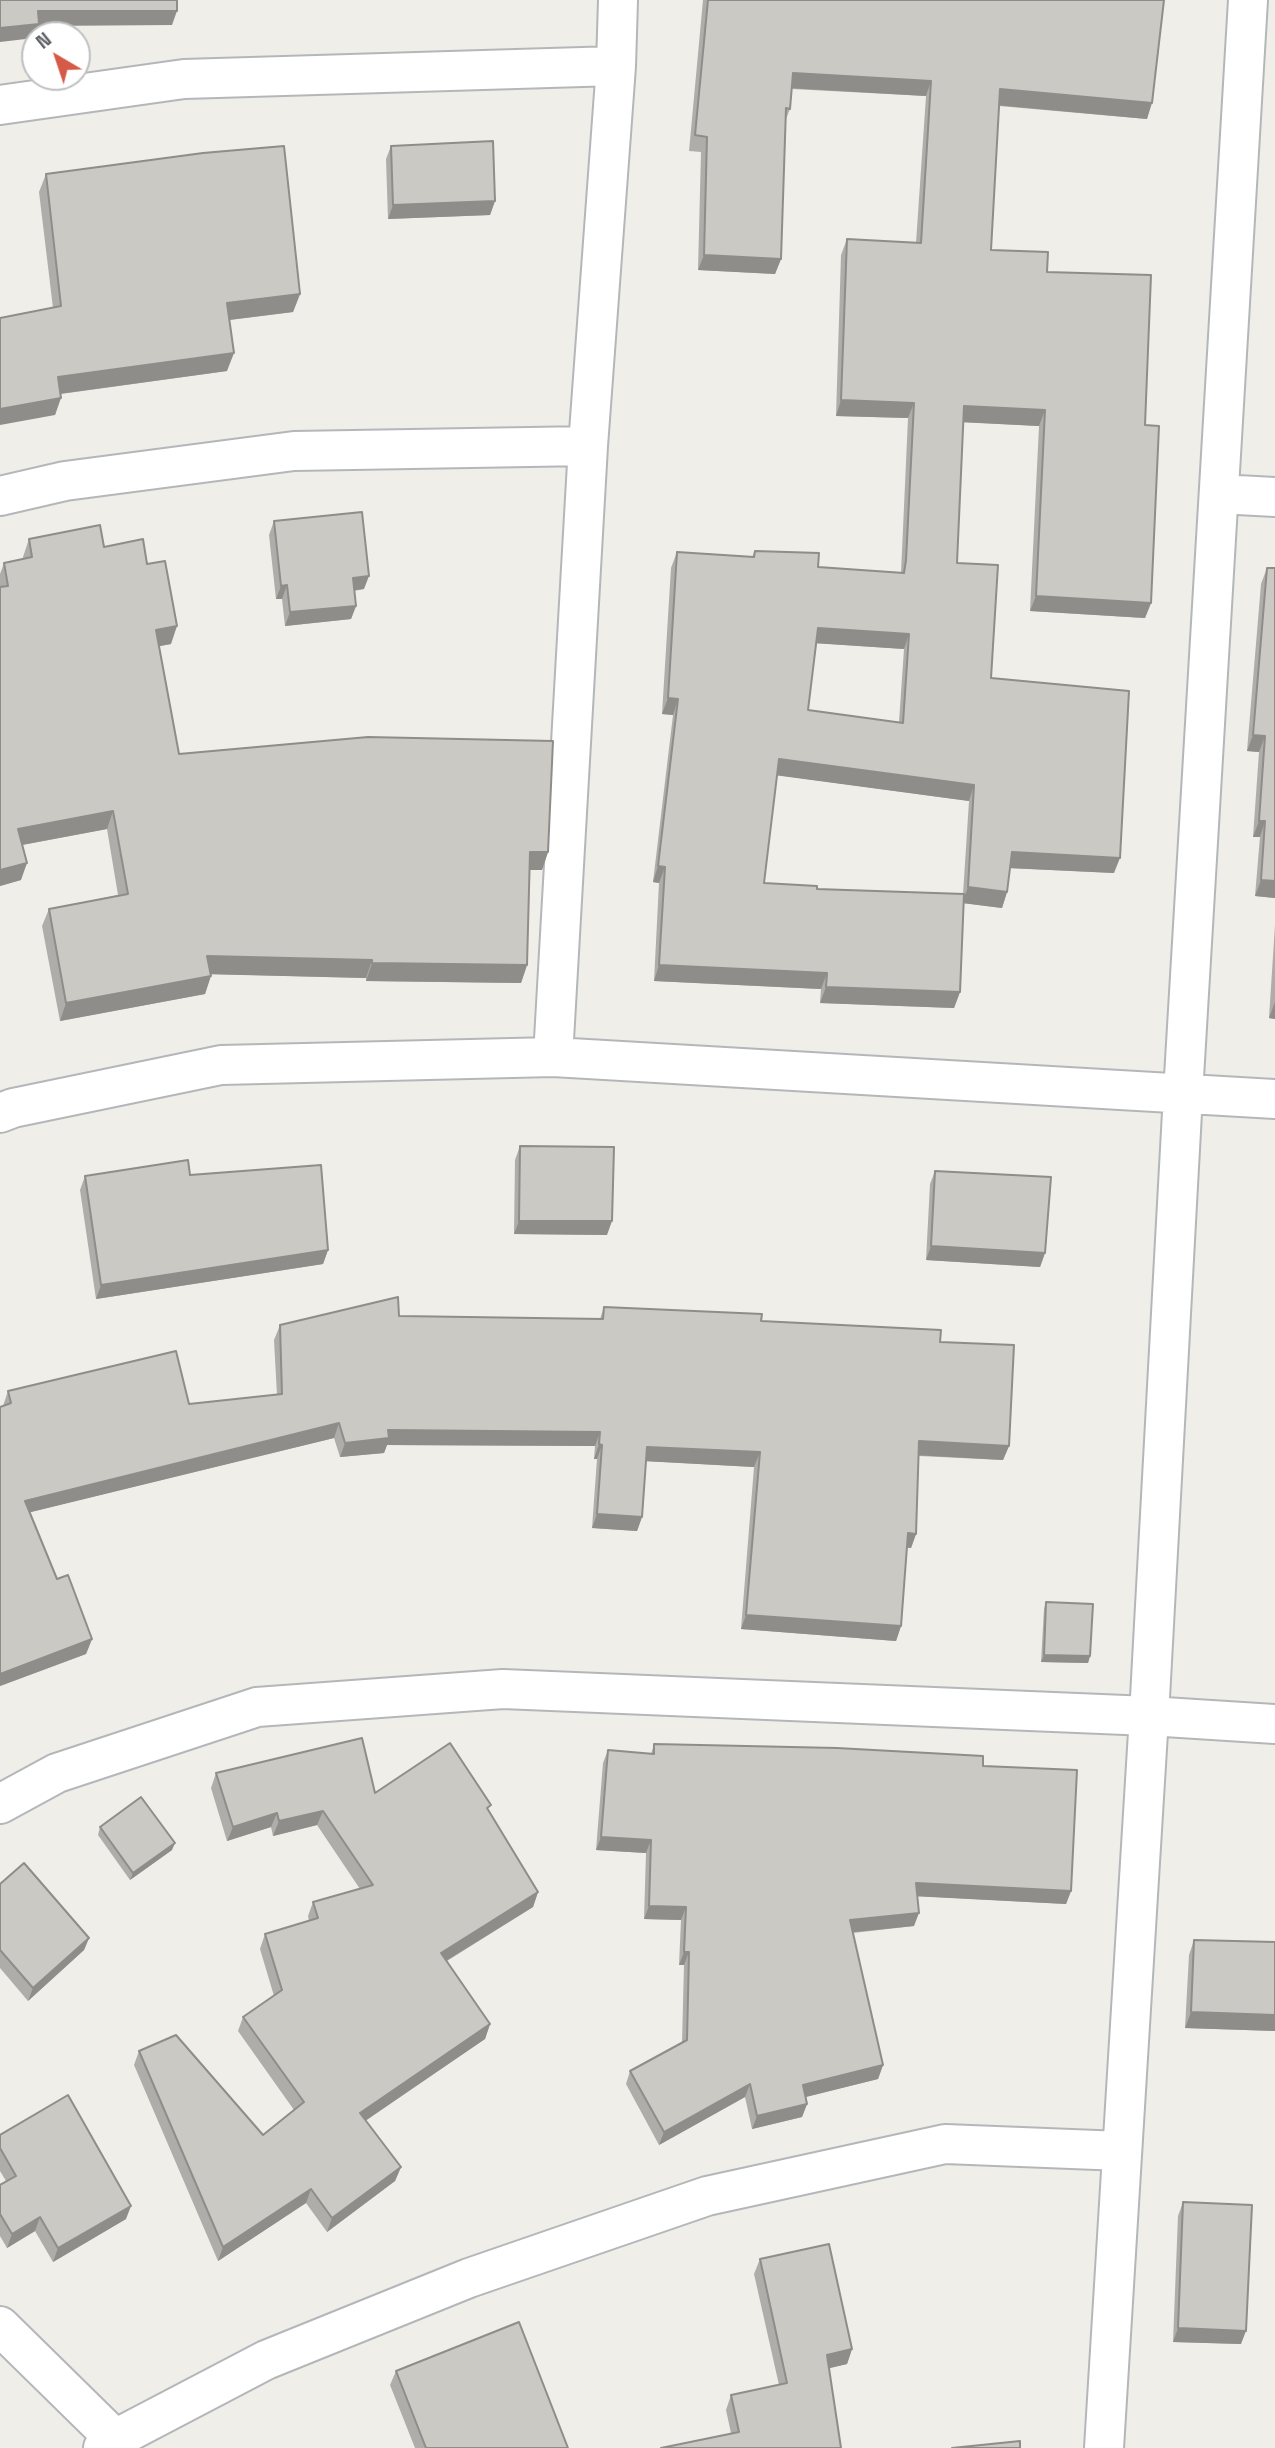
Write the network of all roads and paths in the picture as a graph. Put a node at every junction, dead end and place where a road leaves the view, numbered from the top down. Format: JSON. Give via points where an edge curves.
{"nodes":[{"id":1,"x":618,"y":0,"type":"edge"},
{"id":2,"x":1248,"y":0,"type":"edge"},
{"id":3,"x":616,"y":66,"type":"junction"},
{"id":4,"x":0,"y":105,"type":"edge"},
{"id":5,"x":588,"y":446,"type":"junction"},
{"id":6,"x":1219,"y":494,"type":"junction"},
{"id":7,"x":0,"y":496,"type":"edge"},
{"id":8,"x":1275,"y":497,"type":"edge"},
{"id":9,"x":553,"y":1057,"type":"junction"},
{"id":10,"x":1183,"y":1094,"type":"junction"},
{"id":11,"x":1275,"y":1100,"type":"edge"},
{"id":12,"x":0,"y":1113,"type":"edge"},
{"id":13,"x":1149,"y":1716,"type":"junction"},
{"id":14,"x":1275,"y":1724,"type":"edge"},
{"id":15,"x":0,"y":1804,"type":"edge"},
{"id":16,"x":1122,"y":2151,"type":"junction"},
{"id":17,"x":0,"y":2326,"type":"edge"},
{"id":18,"x":109,"y":2444,"type":"edge"},
{"id":19,"x":1104,"y":2448,"type":"edge"}],
"edges":[{"from":1,"to":3,"type":"street"},
{"from":2,"to":6,"type":"street"},
{"from":3,"to":4,"type":"street","via":[[184,79]]},
{"from":3,"to":5,"type":"street"},
{"from":5,"to":7,"type":"street","via":[[294,452],[65,481]]},
{"from":5,"to":9,"type":"street"},
{"from":6,"to":8,"type":"street"},
{"from":6,"to":10,"type":"street"},
{"from":9,"to":10,"type":"street"},
{"from":9,"to":12,"type":"street","via":[[221,1065]]},
{"from":10,"to":11,"type":"street"},
{"from":10,"to":13,"type":"street"},
{"from":13,"to":14,"type":"street"},
{"from":13,"to":15,"type":"street","via":[[503,1689],[257,1707],[57,1773]]},
{"from":13,"to":16,"type":"street"},
{"from":16,"to":18,"type":"street","via":[[945,2144],[707,2196],[469,2278],[279,2355]]},
{"from":16,"to":19,"type":"street"},
{"from":17,"to":18,"type":"street"}]}
